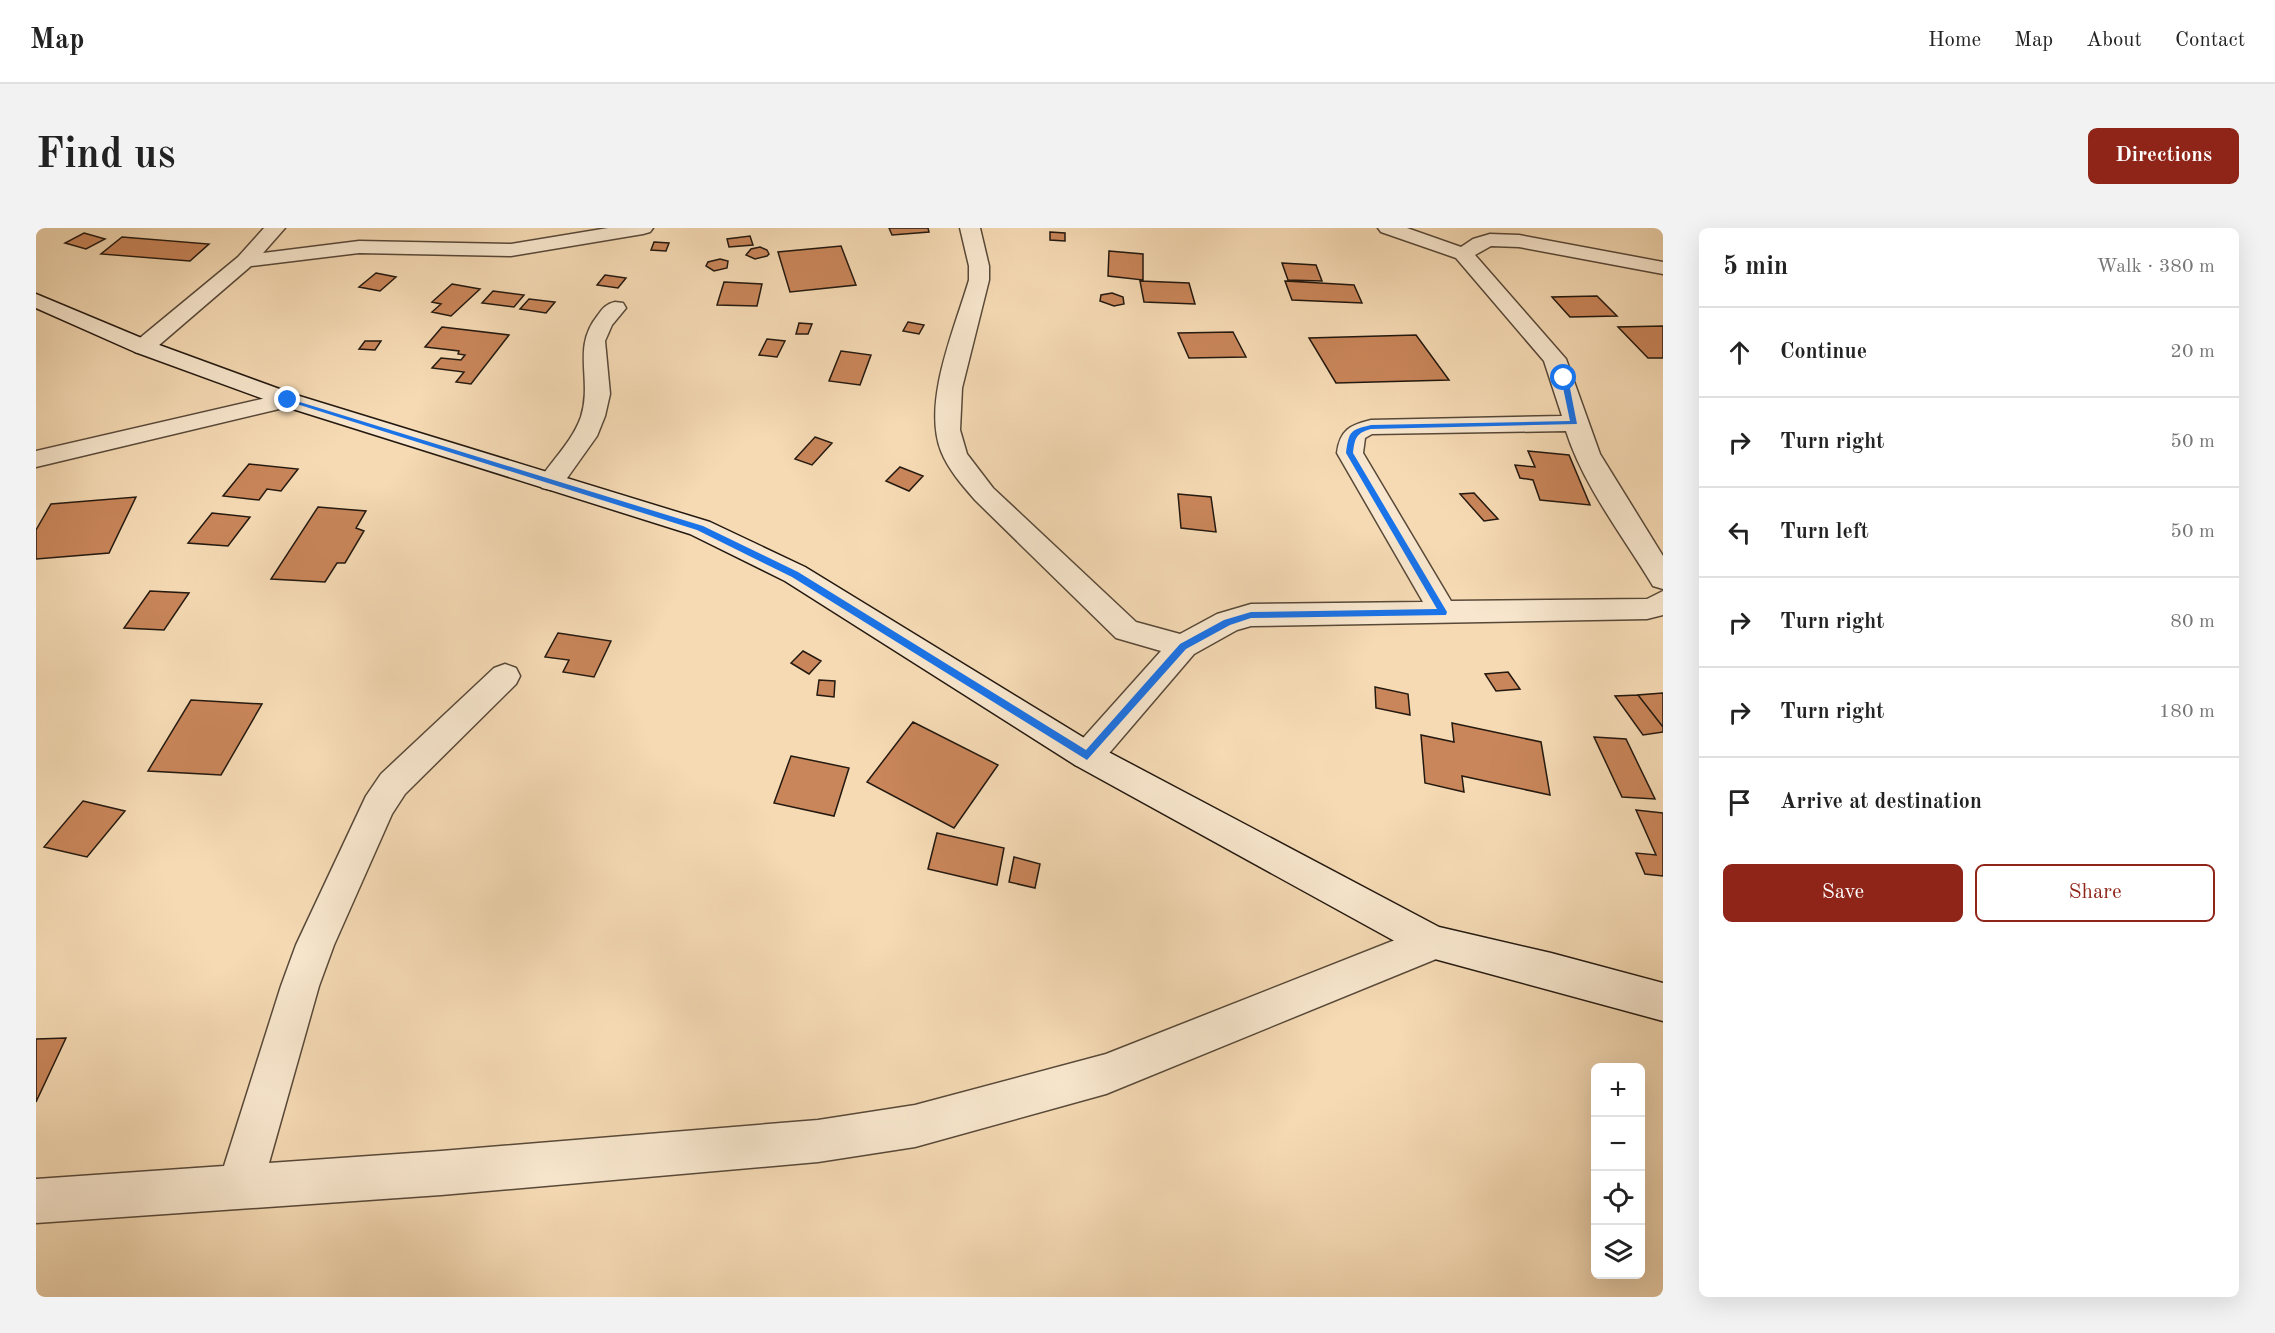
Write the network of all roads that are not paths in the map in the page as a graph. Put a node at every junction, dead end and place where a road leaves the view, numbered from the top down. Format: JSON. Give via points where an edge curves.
{"nodes":[{"id":1,"x":275,"y":228,"type":"edge"},
{"id":2,"x":643,"y":228,"type":"edge"},
{"id":3,"x":970,"y":228,"type":"edge"},
{"id":4,"x":1388,"y":228,"type":"edge"},
{"id":5,"x":1463,"y":254,"type":"junction"},
{"id":6,"x":245,"y":261,"type":"junction"},
{"id":7,"x":1663,"y":268,"type":"edge"},
{"id":8,"x":36,"y":300,"type":"edge"},
{"id":9,"x":615,"y":308,"type":"dead end"},
{"id":10,"x":143,"y":347,"type":"junction"},
{"id":11,"x":288,"y":400,"type":"junction"},
{"id":12,"x":1574,"y":423,"type":"junction"},
{"id":13,"x":36,"y":459,"type":"edge"},
{"id":14,"x":551,"y":482,"type":"junction"},
{"id":15,"x":1663,"y":579,"type":"edge"},
{"id":16,"x":1663,"y":601,"type":"edge"},
{"id":17,"x":1443,"y":612,"type":"junction"},
{"id":18,"x":1183,"y":646,"type":"junction"},
{"id":19,"x":505,"y":676,"type":"dead end"},
{"id":20,"x":1087,"y":756,"type":"junction"},
{"id":21,"x":1433,"y":943,"type":"junction"},
{"id":22,"x":1663,"y":1002,"type":"edge"},
{"id":23,"x":240,"y":1186,"type":"junction"},
{"id":24,"x":36,"y":1201,"type":"edge"}],
"edges":[{"from":1,"to":6,"type":"street"},
{"from":2,"to":6,"type":"street","via":[[504,251],[359,247]]},
{"from":3,"to":18,"type":"street","via":[[979,280],[949,394],[947,428],[952,450],[984,494],[1126,630]]},
{"from":4,"to":5,"type":"street"},
{"from":5,"to":7,"type":"street","via":[[1480,243],[1502,240]]},
{"from":5,"to":12,"type":"street","via":[[1555,359],[1564,378]]},
{"from":6,"to":10,"type":"street"},
{"from":8,"to":10,"type":"street"},
{"from":9,"to":14,"type":"street","via":[[594,341],[598,394],[593,416],[585,435]]},
{"from":10,"to":11,"type":"street"},
{"from":11,"to":13,"type":"street"},
{"from":11,"to":14,"type":"street"},
{"from":12,"to":15,"type":"street","via":[[1588,455]]},
{"from":12,"to":17,"type":"street","via":[[1371,427],[1352,436],[1350,453]]},
{"from":14,"to":20,"type":"street","via":[[700,528],[795,574]]},
{"from":16,"to":17,"type":"street","via":[[1662,605],[1647,609]]},
{"from":17,"to":18,"type":"street","via":[[1251,615],[1227,622]]},
{"from":18,"to":20,"type":"street"},
{"from":19,"to":23,"type":"street","via":[[393,784],[378,806],[300,986]]},
{"from":20,"to":21,"type":"street"},
{"from":21,"to":22,"type":"street"},
{"from":21,"to":23,"type":"street","via":[[1106,1074],[915,1126],[818,1141]]},
{"from":23,"to":24,"type":"street"}]}
